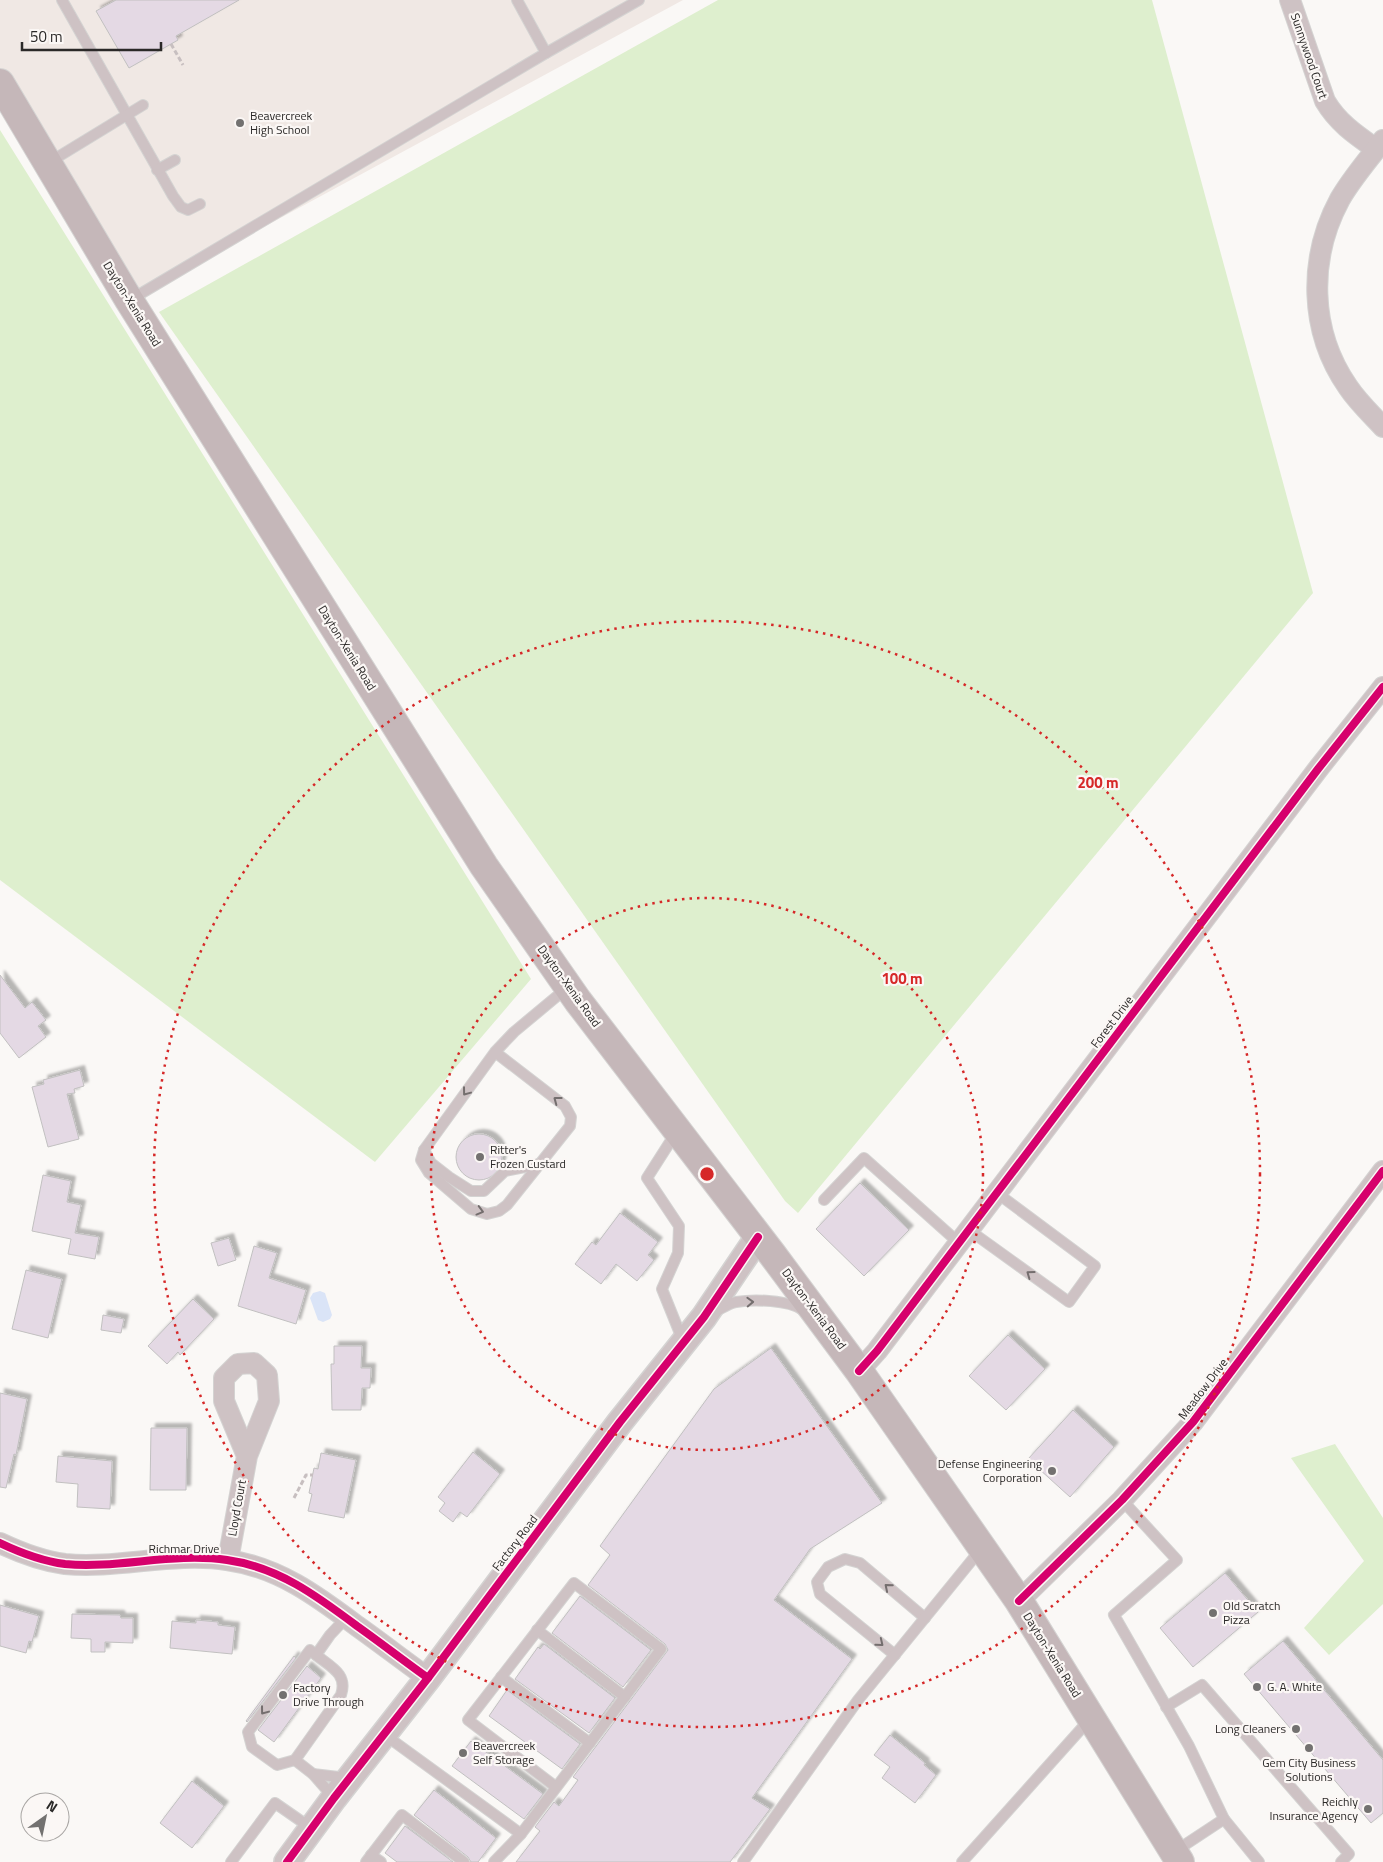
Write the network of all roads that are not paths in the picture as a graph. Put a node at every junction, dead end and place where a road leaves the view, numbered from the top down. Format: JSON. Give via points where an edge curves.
{"nodes":[{"id":1,"x":62,"y":0,"type":"edge"},
{"id":2,"x":517,"y":0,"type":"edge"},
{"id":3,"x":639,"y":0,"type":"edge"},
{"id":4,"x":1290,"y":0,"type":"edge"},
{"id":5,"x":546,"y":53,"type":"junction"},
{"id":6,"x":0,"y":83,"type":"edge"},
{"id":7,"x":143,"y":105,"type":"dead end"},
{"id":8,"x":126,"y":116,"type":"junction"},
{"id":9,"x":1380,"y":145,"type":"edge"},
{"id":10,"x":175,"y":160,"type":"dead end"},
{"id":11,"x":47,"y":164,"type":"junction"},
{"id":12,"x":157,"y":170,"type":"junction"},
{"id":13,"x":200,"y":204,"type":"dead end"},
{"id":14,"x":129,"y":300,"type":"junction"},
{"id":15,"x":1383,"y":427,"type":"edge"},
{"id":16,"x":1383,"y":687,"type":"edge"},
{"id":17,"x":568,"y":986,"type":"junction"},
{"id":18,"x":495,"y":1052,"type":"junction"},
{"id":19,"x":677,"y":1130,"type":"junction"},
{"id":20,"x":424,"y":1150,"type":"junction"},
{"id":21,"x":540,"y":1164,"type":"junction"},
{"id":22,"x":1383,"y":1171,"type":"edge"},
{"id":23,"x":997,"y":1193,"type":"junction"},
{"id":24,"x":824,"y":1200,"type":"dead end"},
{"id":25,"x":964,"y":1236,"type":"junction"},
{"id":26,"x":758,"y":1237,"type":"junction"},
{"id":27,"x":704,"y":1317,"type":"junction"},
{"id":28,"x":828,"y":1328,"type":"junction"},
{"id":29,"x":684,"y":1342,"type":"junction"},
{"id":30,"x":859,"y":1371,"type":"junction"},
{"id":31,"x":247,"y":1456,"type":"dead end"},
{"id":32,"x":1122,"y":1500,"type":"junction"},
{"id":33,"x":0,"y":1543,"type":"edge"},
{"id":34,"x":982,"y":1548,"type":"junction"},
{"id":35,"x":228,"y":1560,"type":"junction"},
{"id":36,"x":1019,"y":1602,"type":"junction"},
{"id":37,"x":346,"y":1618,"type":"junction"},
{"id":38,"x":925,"y":1618,"type":"junction"},
{"id":39,"x":537,"y":1630,"type":"junction"},
{"id":40,"x":316,"y":1655,"type":"junction"},
{"id":41,"x":895,"y":1655,"type":"junction"},
{"id":42,"x":501,"y":1677,"type":"junction"},
{"id":43,"x":428,"y":1678,"type":"junction"},
{"id":44,"x":624,"y":1697,"type":"junction"},
{"id":45,"x":1166,"y":1708,"type":"junction"},
{"id":46,"x":1091,"y":1718,"type":"junction"},
{"id":47,"x":384,"y":1734,"type":"junction"},
{"id":48,"x":590,"y":1743,"type":"junction"},
{"id":49,"x":295,"y":1760,"type":"junction"},
{"id":50,"x":313,"y":1774,"type":"junction"},
{"id":51,"x":350,"y":1778,"type":"junction"},
{"id":52,"x":556,"y":1787,"type":"junction"},
{"id":53,"x":334,"y":1798,"type":"junction"},
{"id":54,"x":1224,"y":1819,"type":"junction"},
{"id":55,"x":312,"y":1828,"type":"junction"},
{"id":56,"x":521,"y":1834,"type":"junction"},
{"id":57,"x":1177,"y":1857,"type":"edge"},
{"id":58,"x":368,"y":1858,"type":"edge"},
{"id":59,"x":232,"y":1862,"type":"edge"},
{"id":60,"x":287,"y":1862,"type":"edge"},
{"id":61,"x":381,"y":1862,"type":"edge"},
{"id":62,"x":464,"y":1862,"type":"edge"},
{"id":63,"x":494,"y":1862,"type":"edge"},
{"id":64,"x":743,"y":1862,"type":"edge"},
{"id":65,"x":962,"y":1862,"type":"edge"},
{"id":66,"x":1259,"y":1862,"type":"edge"},
{"id":67,"x":1341,"y":1862,"type":"edge"}],
"edges":[{"from":1,"to":8,"type":"lane"},
{"from":2,"to":5,"type":"lane"},
{"from":3,"to":5,"type":"lane"},
{"from":4,"to":9,"type":"street","name":"Sunnywood Court","via":[[1332,113],[1342,125]]},
{"from":5,"to":14,"type":"lane"},
{"from":6,"to":11,"type":"main road","name":"Dayton-Xenia Road"},
{"from":7,"to":8,"type":"lane"},
{"from":8,"to":11,"type":"lane"},
{"from":8,"to":12,"type":"lane"},
{"from":9,"to":15,"type":"street","via":[[1348,186],[1331,218],[1323,241],[1317,293],[1325,341],[1338,372]]},
{"from":10,"to":12,"type":"lane"},
{"from":11,"to":14,"type":"main road","name":"Dayton-Xenia Road"},
{"from":12,"to":13,"type":"lane","via":[[181,207],[188,210]]},
{"from":14,"to":17,"type":"main road","name":"Dayton-Xenia Road","via":[[484,866]]},
{"from":16,"to":23,"type":"street","name":"Forest Drive"},
{"from":17,"to":18,"type":"lane"},
{"from":17,"to":19,"type":"main road","name":"Dayton-Xenia Road"},
{"from":18,"to":20,"type":"lane","one_way":true},
{"from":21,"to":18,"type":"lane","one_way":true,"via":[[570,1126],[571,1117],[566,1106]]},
{"from":19,"to":26,"type":"main road","name":"Dayton-Xenia Road"},
{"from":19,"to":29,"type":"lane","via":[[647,1178],[679,1226],[678,1253],[662,1289]]},
{"from":20,"to":21,"type":"lane","via":[[431,1163],[471,1191],[484,1191],[505,1171]]},
{"from":20,"to":21,"type":"lane","one_way":true,"via":[[421,1160],[429,1173],[472,1209],[487,1214],[507,1206]]},
{"from":22,"to":32,"type":"street","name":"Meadow Drive","via":[[1193,1422]]},
{"from":23,"to":25,"type":"street","name":"Forest Drive"},
{"from":23,"to":25,"type":"lane","one_way":true,"via":[[1095,1266],[1069,1302]]},
{"from":24,"to":25,"type":"lane","via":[[864,1158]]},
{"from":25,"to":30,"type":"street","name":"Forest Drive"},
{"from":26,"to":27,"type":"street","name":"Factory Road"},
{"from":26,"to":28,"type":"main road","name":"Dayton-Xenia Road"},
{"from":27,"to":28,"type":"lane","one_way":true,"via":[[736,1302],[768,1301],[798,1306]]},
{"from":27,"to":29,"type":"street","name":"Factory Road"},
{"from":28,"to":30,"type":"main road","name":"Dayton-Xenia Road"},
{"from":29,"to":43,"type":"street","name":"Factory Road"},
{"from":30,"to":34,"type":"main road","name":"Dayton-Xenia Road"},
{"from":31,"to":35,"type":"street","name":"Lloyd Court"},
{"from":32,"to":36,"type":"street","name":"Meadow Drive"},
{"from":32,"to":45,"type":"lane","via":[[1177,1560],[1114,1615]]},
{"from":33,"to":35,"type":"street","name":"Richmar Drive","via":[[22,1554],[64,1564],[171,1558]]},
{"from":34,"to":36,"type":"main road","name":"Dayton-Xenia Road"},
{"from":34,"to":38,"type":"lane"},
{"from":35,"to":37,"type":"street","name":"Richmar Drive","via":[[269,1570],[302,1587]]},
{"from":36,"to":46,"type":"main road","name":"Dayton-Xenia Road"},
{"from":37,"to":40,"type":"lane"},
{"from":37,"to":43,"type":"street","name":"Richmar Drive"},
{"from":38,"to":41,"type":"lane"},
{"from":38,"to":41,"type":"lane","one_way":true,"via":[[860,1563],[845,1559],[828,1567],[816,1582],[820,1594]]},
{"from":39,"to":42,"type":"lane"},
{"from":39,"to":44,"type":"lane"},
{"from":39,"to":44,"type":"lane","via":[[574,1583],[629,1625],[660,1649]]},
{"from":40,"to":49,"type":"lane","via":[[343,1679],[344,1687]]},
{"from":40,"to":49,"type":"lane","one_way":true,"via":[[310,1650],[248,1732],[252,1746],[277,1765]]},
{"from":41,"to":64,"type":"lane","via":[[858,1700]]},
{"from":42,"to":48,"type":"lane"},
{"from":42,"to":52,"type":"lane","via":[[468,1720]]},
{"from":43,"to":47,"type":"street","name":"Factory Road"},
{"from":44,"to":48,"type":"lane"},
{"from":45,"to":54,"type":"lane"},
{"from":45,"to":67,"type":"lane","via":[[1202,1685],[1349,1854]]},
{"from":46,"to":57,"type":"main road","name":"Dayton-Xenia Road"},
{"from":46,"to":65,"type":"lane"},
{"from":47,"to":51,"type":"street","name":"Factory Road"},
{"from":47,"to":56,"type":"lane"},
{"from":48,"to":52,"type":"lane"},
{"from":49,"to":50,"type":"lane"},
{"from":50,"to":51,"type":"lane"},
{"from":50,"to":53,"type":"lane"},
{"from":51,"to":53,"type":"street","name":"Factory Road"},
{"from":52,"to":56,"type":"lane"},
{"from":53,"to":55,"type":"street","name":"Factory Road"},
{"from":54,"to":57,"type":"lane"},
{"from":54,"to":66,"type":"lane"},
{"from":55,"to":59,"type":"lane","via":[[275,1803]]},
{"from":55,"to":60,"type":"street","name":"Factory Road"},
{"from":56,"to":63,"type":"lane"},
{"from":58,"to":61,"type":"lane"},
{"from":58,"to":62,"type":"lane","via":[[402,1815]]}]}
